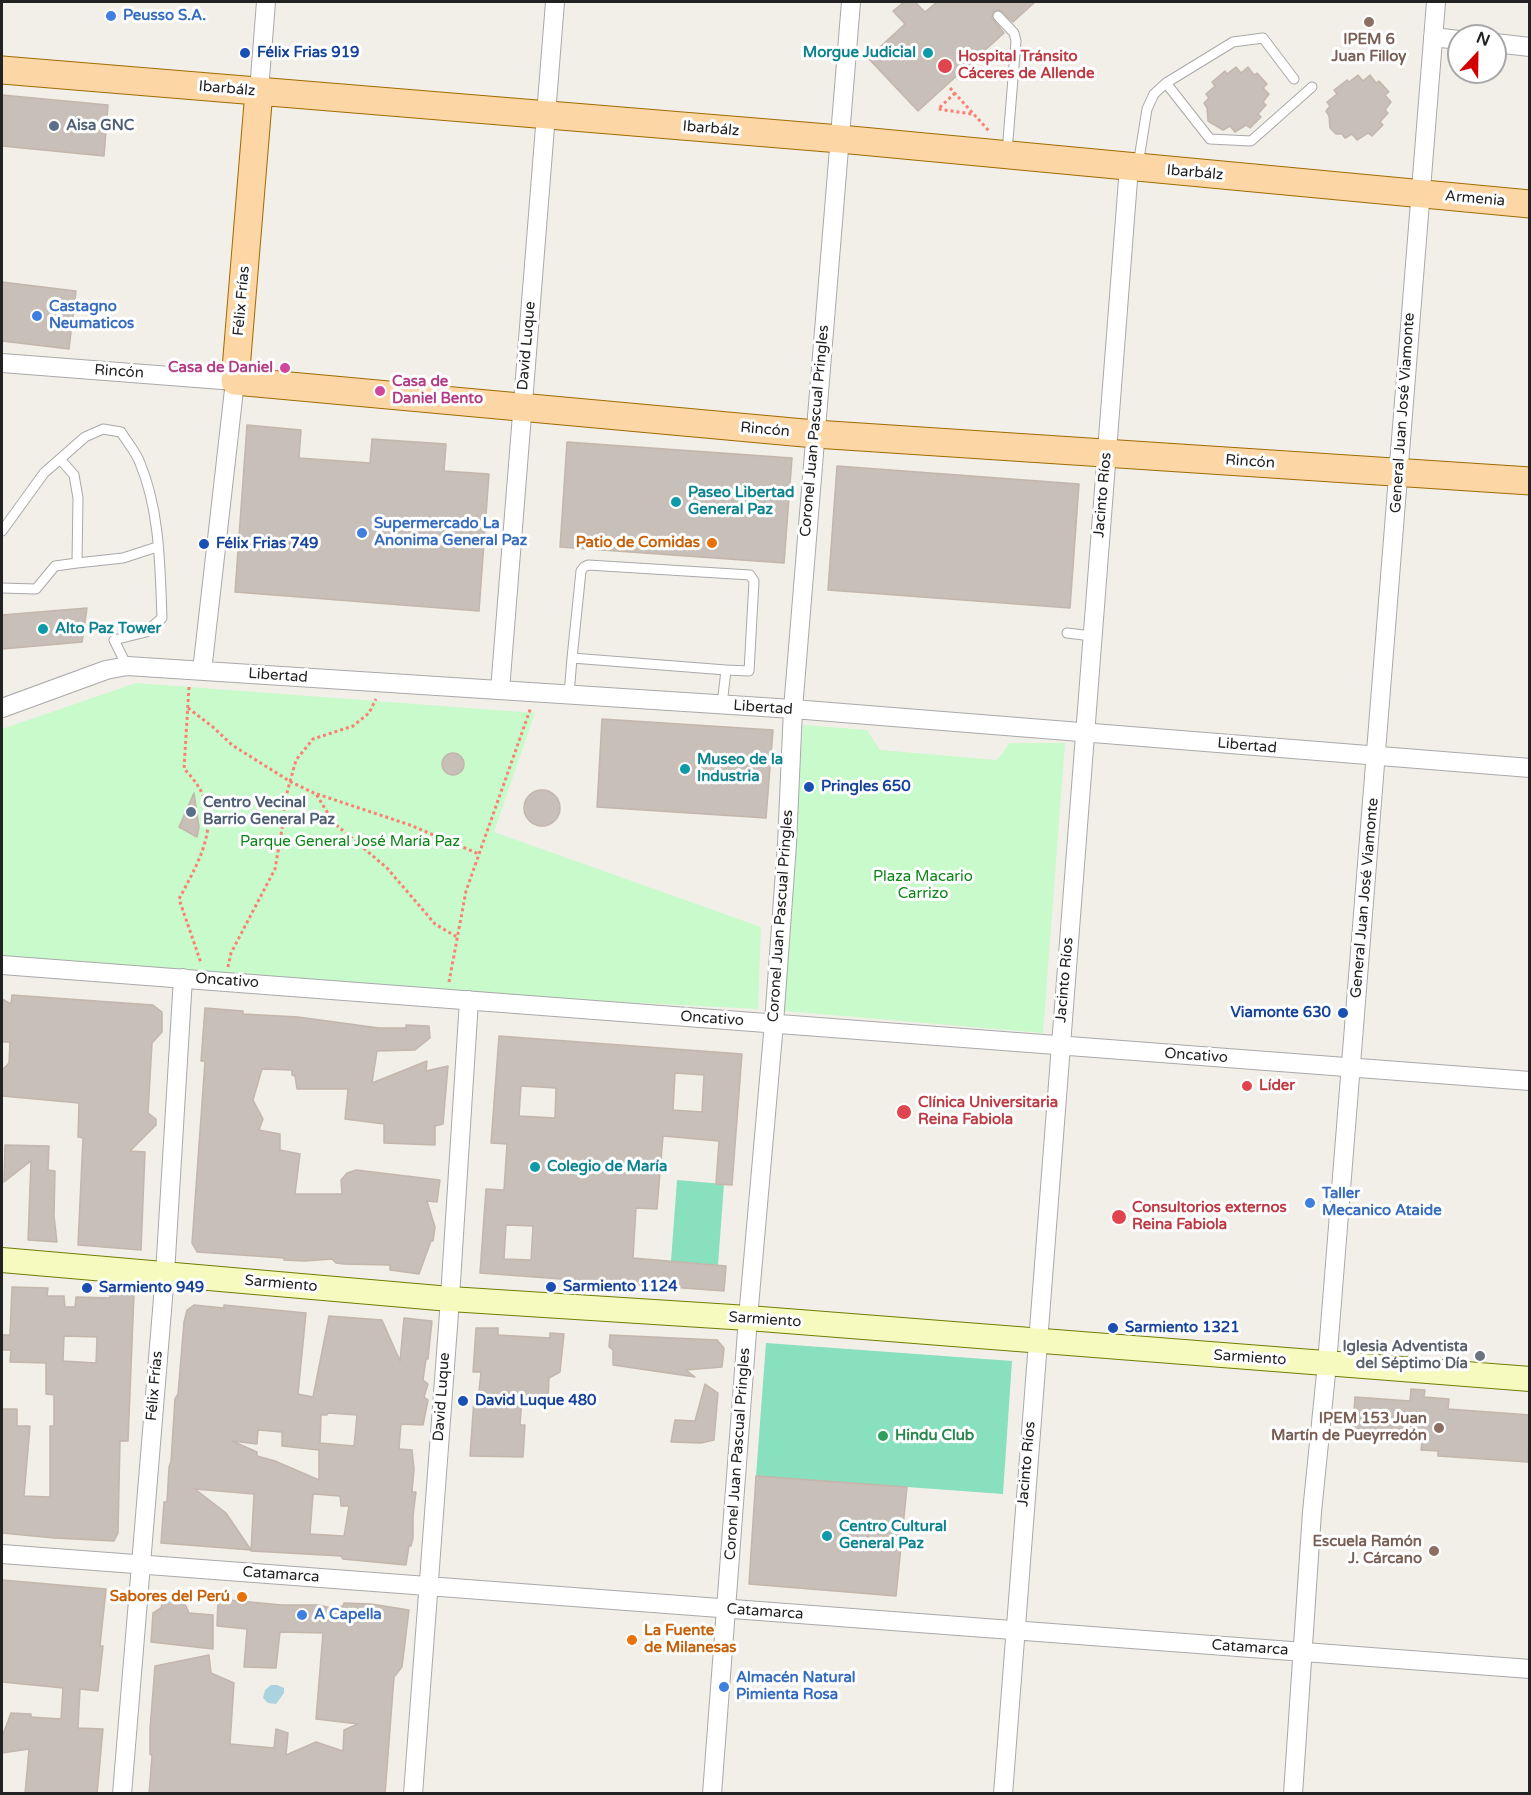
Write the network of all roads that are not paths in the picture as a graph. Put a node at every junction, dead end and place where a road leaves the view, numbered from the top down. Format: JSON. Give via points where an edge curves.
{"nodes":[{"id":1,"x":266,"y":2,"type":"edge"},
{"id":2,"x":555,"y":2,"type":"edge"},
{"id":3,"x":851,"y":2,"type":"edge"},
{"id":4,"x":1436,"y":2,"type":"edge"},
{"id":5,"x":998,"y":16,"type":"dead end"},
{"id":6,"x":1433,"y":37,"type":"junction"},
{"id":7,"x":1447,"y":39,"type":"edge"},
{"id":8,"x":1507,"y":45,"type":"edge"},
{"id":9,"x":1530,"y":47,"type":"edge"},
{"id":10,"x":2,"y":70,"type":"edge"},
{"id":11,"x":1294,"y":79,"type":"dead end"},
{"id":12,"x":1166,"y":83,"type":"junction"},
{"id":13,"x":1312,"y":87,"type":"dead end"},
{"id":14,"x":259,"y":92,"type":"junction"},
{"id":15,"x":546,"y":115,"type":"junction"},
{"id":16,"x":840,"y":139,"type":"junction"},
{"id":17,"x":999,"y":154,"type":"junction"},
{"id":18,"x":1134,"y":167,"type":"junction"},
{"id":19,"x":1421,"y":194,"type":"junction"},
{"id":20,"x":1530,"y":204,"type":"edge"},
{"id":21,"x":2,"y":363,"type":"edge"},
{"id":22,"x":235,"y":381,"type":"junction"},
{"id":23,"x":522,"y":408,"type":"junction"},
{"id":24,"x":815,"y":434,"type":"junction"},
{"id":25,"x":1107,"y":453,"type":"junction"},
{"id":26,"x":60,"y":459,"type":"junction"},
{"id":27,"x":1399,"y":472,"type":"junction"},
{"id":28,"x":1530,"y":481,"type":"edge"},
{"id":29,"x":2,"y":531,"type":"edge"},
{"id":30,"x":157,"y":547,"type":"junction"},
{"id":31,"x":77,"y":563,"type":"junction"},
{"id":32,"x":2,"y":588,"type":"edge"},
{"id":33,"x":1067,"y":633,"type":"dead end"},
{"id":34,"x":1092,"y":636,"type":"junction"},
{"id":35,"x":572,"y":658,"type":"junction"},
{"id":36,"x":126,"y":666,"type":"junction"},
{"id":37,"x":726,"y":670,"type":"junction"},
{"id":38,"x":196,"y":671,"type":"junction"},
{"id":39,"x":500,"y":690,"type":"junction"},
{"id":40,"x":569,"y":695,"type":"junction"},
{"id":41,"x":722,"y":705,"type":"junction"},
{"id":42,"x":2,"y":708,"type":"edge"},
{"id":43,"x":793,"y":710,"type":"junction"},
{"id":44,"x":1085,"y":732,"type":"junction"},
{"id":45,"x":1377,"y":757,"type":"junction"},
{"id":46,"x":1530,"y":768,"type":"edge"},
{"id":47,"x":2,"y":965,"type":"edge"},
{"id":48,"x":183,"y":978,"type":"junction"},
{"id":49,"x":470,"y":1000,"type":"junction"},
{"id":50,"x":774,"y":1023,"type":"junction"},
{"id":51,"x":1060,"y":1045,"type":"junction"},
{"id":52,"x":1351,"y":1068,"type":"junction"},
{"id":53,"x":1530,"y":1081,"type":"edge"},
{"id":54,"x":2,"y":1260,"type":"edge"},
{"id":55,"x":165,"y":1274,"type":"junction"},
{"id":56,"x":450,"y":1299,"type":"junction"},
{"id":57,"x":748,"y":1318,"type":"junction"},
{"id":58,"x":1037,"y":1341,"type":"junction"},
{"id":59,"x":1328,"y":1364,"type":"junction"},
{"id":60,"x":1530,"y":1379,"type":"edge"},
{"id":61,"x":2,"y":1554,"type":"edge"},
{"id":62,"x":141,"y":1564,"type":"junction"},
{"id":63,"x":428,"y":1586,"type":"junction"},
{"id":64,"x":727,"y":1609,"type":"junction"},
{"id":65,"x":1014,"y":1629,"type":"junction"},
{"id":66,"x":1304,"y":1652,"type":"junction"},
{"id":67,"x":1530,"y":1669,"type":"edge"},
{"id":68,"x":122,"y":1794,"type":"edge"},
{"id":69,"x":413,"y":1794,"type":"edge"},
{"id":70,"x":712,"y":1794,"type":"edge"},
{"id":71,"x":1003,"y":1794,"type":"edge"},
{"id":72,"x":1293,"y":1794,"type":"edge"}],
"edges":[{"from":1,"to":14,"type":"street","name":"Félix Frías"},
{"from":2,"to":15,"type":"street","name":"David Luque"},
{"from":3,"to":16,"type":"street","name":"Coronel Juan Pascual Pringles"},
{"from":4,"to":6,"type":"street","name":"General Juan José Viamonte"},
{"from":5,"to":17,"type":"lane","via":[[1016,40]]},
{"from":6,"to":7,"type":"street"},
{"from":6,"to":19,"type":"street","name":"General Juan José Viamonte"},
{"from":8,"to":9,"type":"street"},
{"from":10,"to":14,"type":"main road","name":"Ibarbálz"},
{"from":11,"to":12,"type":"lane","via":[[1263,38],[1233,42]]},
{"from":12,"to":13,"type":"lane","via":[[1210,139],[1251,141]]},
{"from":12,"to":18,"type":"lane","via":[[1154,94],[1147,109]]},
{"from":14,"to":15,"type":"main road","name":"Ibarbálz"},
{"from":14,"to":22,"type":"main road","name":"Félix Frías"},
{"from":15,"to":16,"type":"main road","name":"Ibarbálz"},
{"from":15,"to":23,"type":"street","name":"David Luque"},
{"from":16,"to":17,"type":"main road","name":"Ibarbálz"},
{"from":16,"to":24,"type":"street","name":"Coronel Juan Pascual Pringles"},
{"from":17,"to":18,"type":"main road","name":"Ibarbálz"},
{"from":18,"to":19,"type":"main road","name":"Ibarbálz"},
{"from":18,"to":25,"type":"street","name":"Jacinto Ríos"},
{"from":19,"to":20,"type":"main road","name":"Armenia"},
{"from":19,"to":27,"type":"street","name":"General Juan José Viamonte"},
{"from":21,"to":22,"type":"street","name":"Rincón"},
{"from":22,"to":23,"type":"main road","name":"Rincón"},
{"from":22,"to":38,"type":"street","name":"Félix Frías"},
{"from":23,"to":24,"type":"main road","name":"Rincón"},
{"from":23,"to":39,"type":"street","name":"David Luque"},
{"from":24,"to":25,"type":"main road","name":"Rincón"},
{"from":24,"to":43,"type":"street","name":"Coronel Juan Pascual Pringles"},
{"from":25,"to":27,"type":"main road","name":"Rincón"},
{"from":25,"to":34,"type":"street","name":"Jacinto Ríos"},
{"from":26,"to":29,"type":"lane","via":[[44,473]]},
{"from":26,"to":30,"type":"lane","via":[[85,437],[103,429],[121,432],[139,461],[151,496]]},
{"from":26,"to":31,"type":"lane","via":[[74,475],[78,498]]},
{"from":27,"to":28,"type":"main road","name":"Rincón"},
{"from":27,"to":45,"type":"street","name":"General Juan José Viamonte"},
{"from":30,"to":31,"type":"lane","via":[[123,558]]},
{"from":30,"to":36,"type":"lane","via":[[162,618],[146,632],[114,640]]},
{"from":31,"to":32,"type":"lane","via":[[55,566],[36,589]]},
{"from":33,"to":34,"type":"lane"},
{"from":34,"to":44,"type":"street","name":"Jacinto Ríos"},
{"from":35,"to":37,"type":"lane"},
{"from":35,"to":37,"type":"lane","via":[[581,571],[588,565],[750,575],[754,581],[749,671]]},
{"from":35,"to":40,"type":"lane"},
{"from":36,"to":38,"type":"street","name":"Libertad"},
{"from":36,"to":42,"type":"street","name":"Libertad"},
{"from":37,"to":41,"type":"lane"},
{"from":38,"to":39,"type":"street","name":"Libertad"},
{"from":39,"to":40,"type":"street","name":"Libertad"},
{"from":40,"to":41,"type":"street","name":"Libertad"},
{"from":41,"to":43,"type":"street","name":"Libertad"},
{"from":43,"to":44,"type":"street","name":"Libertad"},
{"from":43,"to":50,"type":"street","name":"Coronel Juan Pascual Pringles"},
{"from":44,"to":45,"type":"street","name":"Libertad"},
{"from":44,"to":51,"type":"street","name":"Jacinto Ríos"},
{"from":45,"to":46,"type":"street","name":"Libertad"},
{"from":45,"to":52,"type":"street","name":"General Juan José Viamonte"},
{"from":47,"to":48,"type":"street","name":"Oncativo"},
{"from":48,"to":49,"type":"street","name":"Oncativo"},
{"from":48,"to":55,"type":"street","name":"Félix Frías"},
{"from":49,"to":50,"type":"street","name":"Oncativo"},
{"from":49,"to":56,"type":"street","name":"David Luque"},
{"from":50,"to":51,"type":"street","name":"Oncativo"},
{"from":50,"to":57,"type":"street","name":"Coronel Juan Pascual Pringles"},
{"from":51,"to":52,"type":"street","name":"Oncativo"},
{"from":51,"to":58,"type":"street","name":"Jacinto Ríos"},
{"from":52,"to":53,"type":"street","name":"Oncativo"},
{"from":52,"to":59,"type":"street","name":"General Juan José Viamonte"},
{"from":54,"to":55,"type":"main road","name":"Sarmiento"},
{"from":55,"to":56,"type":"main road","name":"Sarmiento"},
{"from":55,"to":62,"type":"street","name":"Félix Frías"},
{"from":56,"to":57,"type":"main road","name":"Sarmiento"},
{"from":56,"to":63,"type":"street","name":"David Luque"},
{"from":57,"to":58,"type":"main road","name":"Sarmiento"},
{"from":57,"to":64,"type":"street","name":"Coronel Juan Pascual Pringles"},
{"from":58,"to":59,"type":"main road","name":"Sarmiento"},
{"from":58,"to":65,"type":"street","name":"Jacinto Ríos"},
{"from":59,"to":60,"type":"main road","name":"Sarmiento"},
{"from":59,"to":66,"type":"street","name":"General Juan José Viamonte","via":[[1312,1512]]},
{"from":61,"to":62,"type":"street","name":"Catamarca"},
{"from":62,"to":63,"type":"street","name":"Catamarca"},
{"from":62,"to":68,"type":"street","name":"Félix Frías"},
{"from":63,"to":64,"type":"street","name":"Catamarca"},
{"from":63,"to":69,"type":"street","name":"David Luque"},
{"from":64,"to":65,"type":"street","name":"Catamarca"},
{"from":64,"to":70,"type":"street","name":"Coronel Juan Pascual Pringles"},
{"from":65,"to":66,"type":"street","name":"Catamarca"},
{"from":65,"to":71,"type":"street","name":"Jacinto Ríos"},
{"from":66,"to":67,"type":"street","name":"Catamarca"},
{"from":66,"to":72,"type":"street","name":"General Juan José Viamonte"}]}
